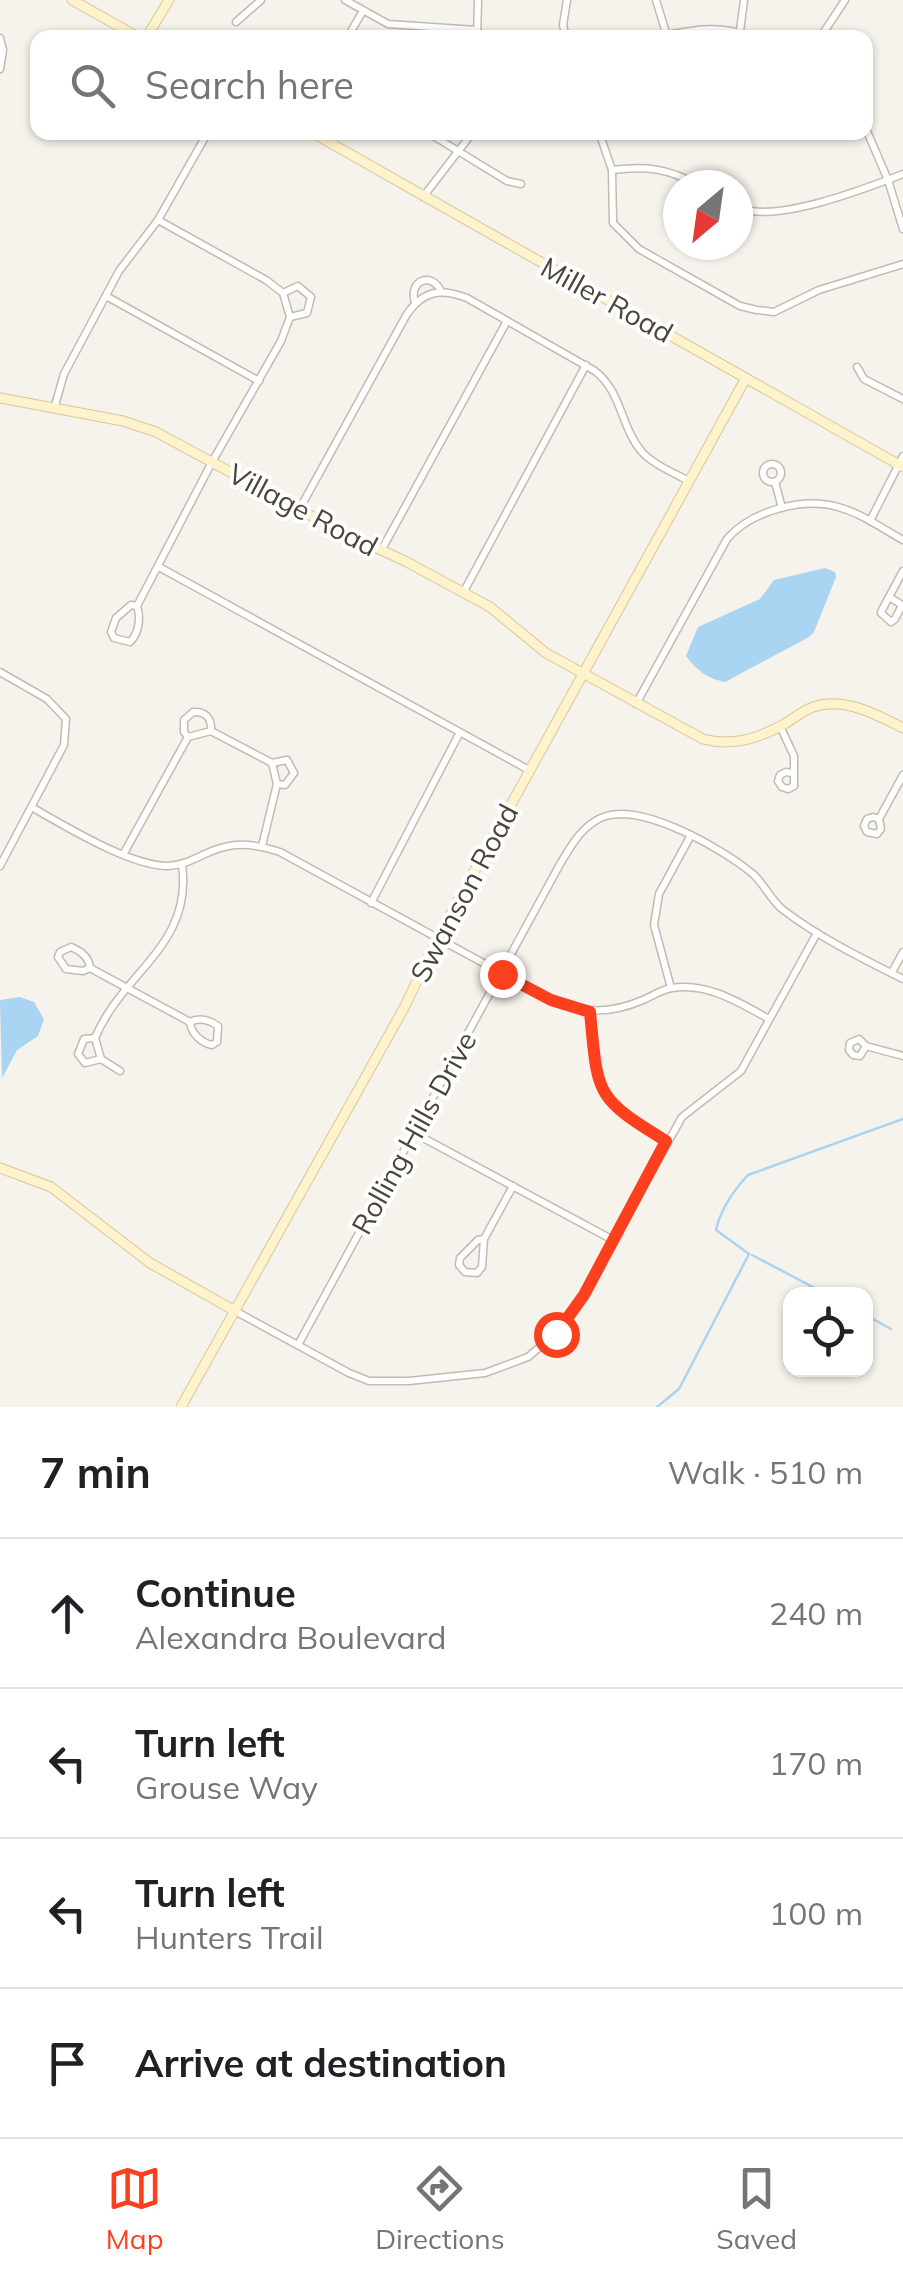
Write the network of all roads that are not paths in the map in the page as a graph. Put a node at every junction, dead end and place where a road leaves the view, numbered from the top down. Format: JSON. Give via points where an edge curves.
{"nodes":[{"id":1,"x":72,"y":0,"type":"edge"},
{"id":2,"x":169,"y":0,"type":"edge"},
{"id":3,"x":261,"y":0,"type":"edge"},
{"id":4,"x":345,"y":0,"type":"edge"},
{"id":5,"x":478,"y":0,"type":"edge"},
{"id":6,"x":567,"y":0,"type":"edge"},
{"id":7,"x":656,"y":0,"type":"edge"},
{"id":8,"x":744,"y":0,"type":"edge"},
{"id":9,"x":845,"y":0,"type":"edge"},
{"id":10,"x":363,"y":11,"type":"junction"},
{"id":11,"x":236,"y":22,"type":"dead end"},
{"id":12,"x":128,"y":30,"type":"edge"},
{"id":13,"x":148,"y":30,"type":"edge"},
{"id":14,"x":352,"y":30,"type":"edge"},
{"id":15,"x":441,"y":30,"type":"edge"},
{"id":16,"x":477,"y":30,"type":"edge"},
{"id":17,"x":564,"y":30,"type":"edge"},
{"id":18,"x":665,"y":30,"type":"edge"},
{"id":19,"x":689,"y":30,"type":"edge"},
{"id":20,"x":718,"y":30,"type":"edge"},
{"id":21,"x":740,"y":30,"type":"edge"},
{"id":22,"x":825,"y":30,"type":"edge"},
{"id":23,"x":0,"y":38,"type":"edge"},
{"id":24,"x":0,"y":69,"type":"edge"},
{"id":25,"x":203,"y":140,"type":"edge"},
{"id":26,"x":325,"y":140,"type":"edge"},
{"id":27,"x":439,"y":140,"type":"edge"},
{"id":28,"x":466,"y":140,"type":"edge"},
{"id":29,"x":602,"y":140,"type":"edge"},
{"id":30,"x":871,"y":140,"type":"edge"},
{"id":31,"x":456,"y":152,"type":"junction"},
{"id":32,"x":612,"y":170,"type":"junction"},
{"id":33,"x":663,"y":171,"type":"edge"},
{"id":34,"x":903,"y":174,"type":"edge"},
{"id":35,"x":888,"y":180,"type":"junction"},
{"id":36,"x":520,"y":184,"type":"dead end"},
{"id":37,"x":423,"y":196,"type":"junction"},
{"id":38,"x":753,"y":213,"type":"edge"},
{"id":39,"x":158,"y":220,"type":"junction"},
{"id":40,"x":903,"y":229,"type":"edge"},
{"id":41,"x":903,"y":264,"type":"edge"},
{"id":42,"x":440,"y":291,"type":"junction"},
{"id":43,"x":282,"y":292,"type":"junction"},
{"id":44,"x":106,"y":296,"type":"junction"},
{"id":45,"x":416,"y":302,"type":"junction"},
{"id":46,"x":290,"y":316,"type":"junction"},
{"id":47,"x":507,"y":321,"type":"junction"},
{"id":48,"x":586,"y":366,"type":"junction"},
{"id":49,"x":857,"y":367,"type":"dead end"},
{"id":50,"x":746,"y":378,"type":"junction"},
{"id":51,"x":260,"y":381,"type":"junction"},
{"id":52,"x":0,"y":398,"type":"edge"},
{"id":53,"x":903,"y":400,"type":"edge"},
{"id":54,"x":54,"y":410,"type":"junction"},
{"id":55,"x":212,"y":462,"type":"junction"},
{"id":56,"x":901,"y":462,"type":"edge"},
{"id":57,"x":689,"y":481,"type":"junction"},
{"id":58,"x":775,"y":482,"type":"dead end"},
{"id":59,"x":782,"y":508,"type":"junction"},
{"id":60,"x":299,"y":510,"type":"junction"},
{"id":61,"x":870,"y":521,"type":"junction"},
{"id":62,"x":903,"y":540,"type":"edge"},
{"id":63,"x":381,"y":551,"type":"junction"},
{"id":64,"x":159,"y":567,"type":"junction"},
{"id":65,"x":903,"y":571,"type":"edge"},
{"id":66,"x":463,"y":593,"type":"junction"},
{"id":67,"x":889,"y":596,"type":"dead end"},
{"id":68,"x":137,"y":606,"type":"junction"},
{"id":69,"x":0,"y":672,"type":"edge"},
{"id":70,"x":584,"y":674,"type":"junction"},
{"id":71,"x":636,"y":704,"type":"junction"},
{"id":72,"x":780,"y":726,"type":"junction"},
{"id":73,"x":903,"y":728,"type":"edge"},
{"id":74,"x":211,"y":730,"type":"junction"},
{"id":75,"x":460,"y":734,"type":"junction"},
{"id":76,"x":188,"y":737,"type":"junction"},
{"id":77,"x":272,"y":763,"type":"junction"},
{"id":78,"x":529,"y":770,"type":"junction"},
{"id":79,"x":792,"y":773,"type":"dead end"},
{"id":80,"x":903,"y":775,"type":"edge"},
{"id":81,"x":277,"y":784,"type":"junction"},
{"id":82,"x":33,"y":808,"type":"junction"},
{"id":83,"x":879,"y":819,"type":"dead end"},
{"id":84,"x":691,"y":835,"type":"junction"},
{"id":85,"x":262,"y":846,"type":"junction"},
{"id":86,"x":124,"y":853,"type":"junction"},
{"id":87,"x":182,"y":865,"type":"junction"},
{"id":88,"x":0,"y":866,"type":"edge"},
{"id":89,"x":370,"y":903,"type":"junction"},
{"id":90,"x":817,"y":933,"type":"junction"},
{"id":91,"x":437,"y":939,"type":"junction"},
{"id":92,"x":903,"y":952,"type":"edge"},
{"id":93,"x":90,"y":968,"type":"junction"},
{"id":94,"x":892,"y":973,"type":"junction"},
{"id":95,"x":502,"y":974,"type":"junction"},
{"id":96,"x":903,"y":978,"type":"edge"},
{"id":97,"x":124,"y":987,"type":"junction"},
{"id":98,"x":671,"y":988,"type":"junction"},
{"id":99,"x":590,"y":1012,"type":"junction"},
{"id":100,"x":769,"y":1019,"type":"junction"},
{"id":101,"x":190,"y":1022,"type":"junction"},
{"id":102,"x":95,"y":1038,"type":"junction"},
{"id":103,"x":866,"y":1046,"type":"dead end"},
{"id":104,"x":903,"y":1056,"type":"edge"},
{"id":105,"x":102,"y":1059,"type":"junction"},
{"id":106,"x":120,"y":1071,"type":"dead end"},
{"id":107,"x":414,"y":1132,"type":"junction"},
{"id":108,"x":666,"y":1141,"type":"junction"},
{"id":109,"x":0,"y":1168,"type":"edge"},
{"id":110,"x":513,"y":1186,"type":"junction"},
{"id":111,"x":484,"y":1239,"type":"junction"},
{"id":112,"x":613,"y":1240,"type":"junction"},
{"id":113,"x":235,"y":1311,"type":"junction"},
{"id":114,"x":298,"y":1346,"type":"junction"},
{"id":115,"x":181,"y":1407,"type":"edge"}],
"edges":[{"from":1,"to":12,"type":"street"},
{"from":2,"to":13,"type":"street"},
{"from":3,"to":11,"type":"street"},
{"from":4,"to":10,"type":"street"},
{"from":5,"to":16,"type":"street"},
{"from":6,"to":17,"type":"street"},
{"from":7,"to":18,"type":"street"},
{"from":8,"to":21,"type":"street"},
{"from":9,"to":22,"type":"street"},
{"from":10,"to":14,"type":"street"},
{"from":10,"to":15,"type":"street","via":[[388,24]]},
{"from":19,"to":20,"type":"street"},
{"from":23,"to":24,"type":"street"},
{"from":25,"to":39,"type":"street"},
{"from":26,"to":37,"type":"street","name":"Miller Road"},
{"from":27,"to":31,"type":"street"},
{"from":28,"to":31,"type":"street"},
{"from":29,"to":32,"type":"street"},
{"from":30,"to":35,"type":"street"},
{"from":31,"to":36,"type":"street"},
{"from":31,"to":37,"type":"street"},
{"from":32,"to":33,"type":"street"},
{"from":32,"to":41,"type":"street","via":[[613,223],[630,244],[740,306],[774,312]]},
{"from":34,"to":35,"type":"street"},
{"from":35,"to":38,"type":"street"},
{"from":35,"to":40,"type":"street"},
{"from":37,"to":50,"type":"street","name":"Miller Road"},
{"from":39,"to":43,"type":"street"},
{"from":39,"to":44,"type":"street"},
{"from":42,"to":45,"type":"street"},
{"from":42,"to":45,"type":"street","via":[[430,279],[421,280],[412,294]]},
{"from":42,"to":47,"type":"street"},
{"from":43,"to":46,"type":"street"},
{"from":43,"to":46,"type":"street","via":[[298,286],[311,297],[307,313]]},
{"from":44,"to":51,"type":"street"},
{"from":44,"to":54,"type":"street","via":[[64,374]]},
{"from":45,"to":60,"type":"street"},
{"from":46,"to":51,"type":"street"},
{"from":47,"to":48,"type":"street"},
{"from":47,"to":63,"type":"street"},
{"from":48,"to":57,"type":"street","via":[[608,382],[640,450]]},
{"from":48,"to":66,"type":"street"},
{"from":49,"to":53,"type":"street","via":[[864,379]]},
{"from":50,"to":56,"type":"street","name":"Miller Road"},
{"from":50,"to":57,"type":"street","name":"Swanson Road"},
{"from":51,"to":55,"type":"street"},
{"from":52,"to":54,"type":"street","name":"Village Road"},
{"from":54,"to":55,"type":"street","name":"Village Road","via":[[139,425]]},
{"from":55,"to":60,"type":"street","name":"Village Road"},
{"from":55,"to":64,"type":"street"},
{"from":56,"to":61,"type":"street"},
{"from":57,"to":70,"type":"street","name":"Swanson Road"},
{"from":58,"to":59,"type":"street"},
{"from":59,"to":61,"type":"street","via":[[836,506]]},
{"from":59,"to":71,"type":"street","via":[[740,524],[728,539]]},
{"from":60,"to":63,"type":"street","name":"Village Road"},
{"from":61,"to":62,"type":"street"},
{"from":63,"to":66,"type":"street","name":"Village Road"},
{"from":64,"to":68,"type":"street"},
{"from":64,"to":75,"type":"street"},
{"from":65,"to":67,"type":"street"},
{"from":66,"to":70,"type":"street","name":"Village Road"},
{"from":68,"to":68,"type":"street","via":[[116,618],[114,638],[130,642],[135,636]]},
{"from":69,"to":82,"type":"street","via":[[47,699],[66,719],[64,746]]},
{"from":70,"to":71,"type":"street","name":"Village Road"},
{"from":70,"to":78,"type":"street","name":"Swanson Road"},
{"from":71,"to":72,"type":"street","name":"Village Road","via":[[720,744]]},
{"from":72,"to":73,"type":"street","name":"Village Road","via":[[814,706],[841,704]]},
{"from":72,"to":79,"type":"street","via":[[794,756]]},
{"from":74,"to":76,"type":"street"},
{"from":74,"to":76,"type":"street","via":[[205,714],[193,712],[182,726]]},
{"from":74,"to":77,"type":"street"},
{"from":75,"to":78,"type":"street"},
{"from":75,"to":89,"type":"street"},
{"from":76,"to":86,"type":"street"},
{"from":77,"to":81,"type":"street"},
{"from":77,"to":81,"type":"street","via":[[286,760],[294,773]]},
{"from":78,"to":91,"type":"street","name":"Swanson Road"},
{"from":80,"to":83,"type":"street"},
{"from":81,"to":85,"type":"street"},
{"from":82,"to":86,"type":"street"},
{"from":82,"to":88,"type":"street"},
{"from":84,"to":90,"type":"street","name":"Rolling Hills Drive","via":[[756,876],[779,907]]},
{"from":84,"to":95,"type":"street","name":"Rolling Hills Drive","via":[[634,814],[605,816],[586,828]]},
{"from":84,"to":98,"type":"street","via":[[659,894],[654,924]]},
{"from":85,"to":87,"type":"street","via":[[231,844]]},
{"from":85,"to":89,"type":"street"},
{"from":86,"to":87,"type":"street","via":[[152,864]]},
{"from":87,"to":97,"type":"street","via":[[176,926]]},
{"from":89,"to":91,"type":"street"},
{"from":90,"to":94,"type":"street","name":"Rolling Hills Drive"},
{"from":90,"to":100,"type":"street"},
{"from":91,"to":95,"type":"street"},
{"from":91,"to":113,"type":"street","name":"Swanson Road"},
{"from":92,"to":94,"type":"street"},
{"from":93,"to":93,"type":"street","via":[[66,969],[60,952],[78,950]]},
{"from":93,"to":97,"type":"street"},
{"from":94,"to":96,"type":"street","name":"Rolling Hills Drive"},
{"from":95,"to":99,"type":"street"},
{"from":95,"to":107,"type":"street","name":"Rolling Hills Drive"},
{"from":97,"to":101,"type":"street"},
{"from":97,"to":102,"type":"street"},
{"from":98,"to":99,"type":"street","via":[[620,1010]]},
{"from":98,"to":100,"type":"street","via":[[718,994]]},
{"from":99,"to":108,"type":"street","via":[[596,1080],[625,1116]]},
{"from":100,"to":108,"type":"street","via":[[741,1071],[682,1117]]},
{"from":101,"to":101,"type":"street","via":[[204,1044],[218,1042],[218,1026]]},
{"from":102,"to":105,"type":"street"},
{"from":102,"to":105,"type":"street","via":[[84,1039],[78,1054],[86,1063]]},
{"from":103,"to":104,"type":"street"},
{"from":105,"to":106,"type":"street"},
{"from":107,"to":110,"type":"street"},
{"from":107,"to":114,"type":"street","name":"Rolling Hills Drive"},
{"from":108,"to":112,"type":"street"},
{"from":109,"to":113,"type":"street","via":[[52,1187],[150,1263]]},
{"from":110,"to":111,"type":"street"},
{"from":110,"to":112,"type":"street"},
{"from":111,"to":111,"type":"street","via":[[482,1267],[464,1272],[460,1258]]},
{"from":112,"to":114,"type":"street","via":[[556,1334],[528,1358],[485,1373],[369,1380]]},
{"from":113,"to":114,"type":"street"},
{"from":113,"to":115,"type":"street","name":"Swanson Road"}]}
